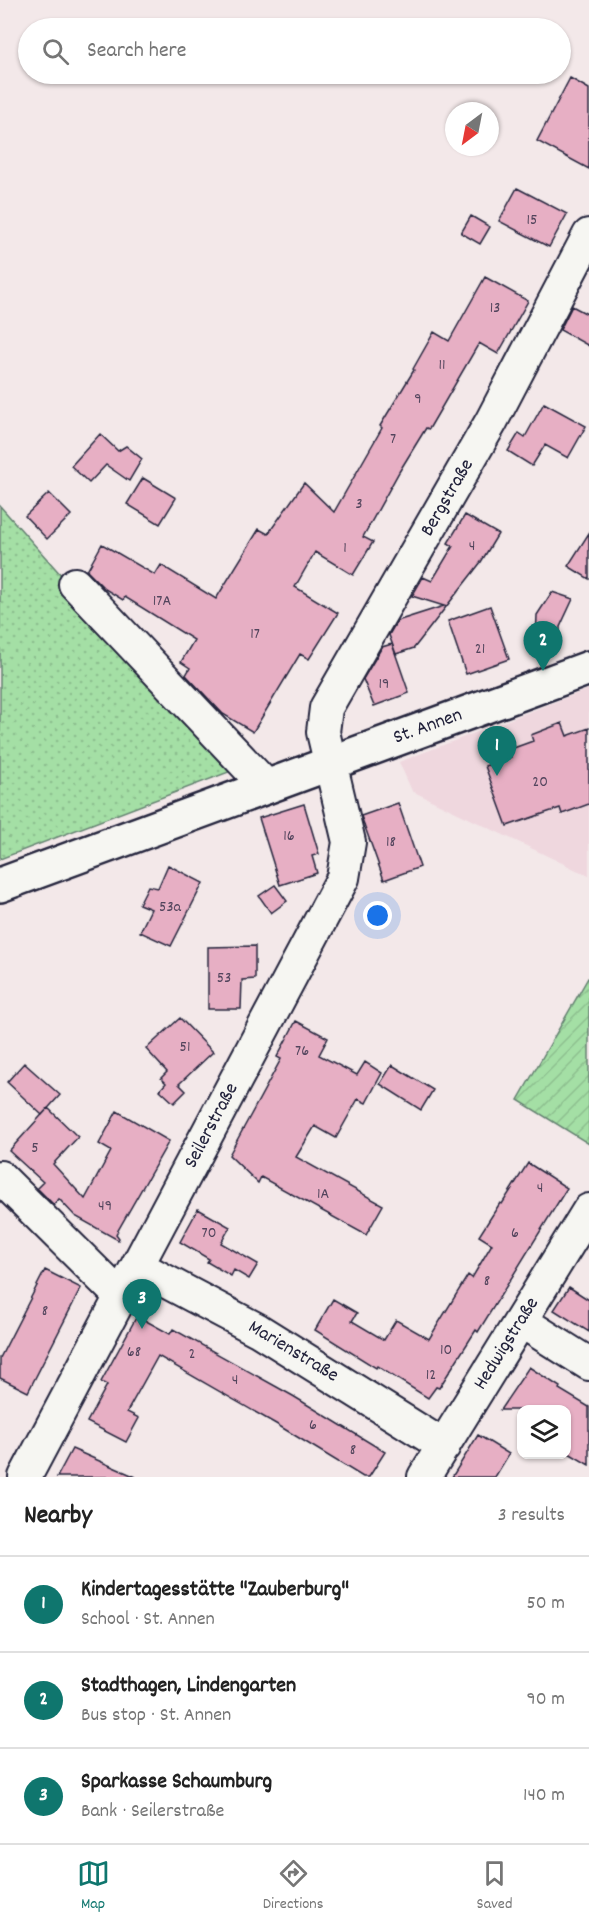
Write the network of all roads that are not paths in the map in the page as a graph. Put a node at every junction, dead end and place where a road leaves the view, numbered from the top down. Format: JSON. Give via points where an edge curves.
{"nodes":[{"id":1,"x":589,"y":235,"type":"edge"},
{"id":2,"x":75,"y":584,"type":"dead end"},
{"id":3,"x":589,"y":668,"type":"edge"},
{"id":4,"x":330,"y":763,"type":"junction"},
{"id":5,"x":267,"y":787,"type":"junction"},
{"id":6,"x":0,"y":885,"type":"edge"},
{"id":7,"x":0,"y":1177,"type":"edge"},
{"id":8,"x":589,"y":1210,"type":"edge"},
{"id":9,"x":137,"y":1266,"type":"junction"},
{"id":10,"x":121,"y":1297,"type":"junction"},
{"id":11,"x":521,"y":1321,"type":"junction"},
{"id":12,"x":589,"y":1364,"type":"edge"},
{"id":13,"x":444,"y":1446,"type":"junction"},
{"id":14,"x":25,"y":1477,"type":"edge"},
{"id":15,"x":424,"y":1477,"type":"edge"}],
"edges":[{"from":1,"to":4,"type":"street","name":"Bergstraße","via":[[491,422],[326,708],[323,732]]},
{"from":2,"to":5,"type":"street"},
{"from":3,"to":4,"type":"main road","name":"St. Annen"},
{"from":4,"to":5,"type":"main road","name":"St. Annen"},
{"from":4,"to":9,"type":"street","name":"Seilerstraße","via":[[349,842],[343,878]]},
{"from":5,"to":6,"type":"main road","name":"St. Annen"},
{"from":7,"to":10,"type":"street"},
{"from":8,"to":11,"type":"street","name":"Hedwigstraße"},
{"from":9,"to":10,"type":"street","name":"Seilerstraße"},
{"from":9,"to":13,"type":"street","name":"Marienstraße","via":[[258,1330]]},
{"from":10,"to":14,"type":"street","name":"Seilerstraße"},
{"from":11,"to":12,"type":"street"},
{"from":11,"to":13,"type":"street","name":"Hedwigstraße"},
{"from":13,"to":15,"type":"street","name":"Hedwigstraße"}]}
